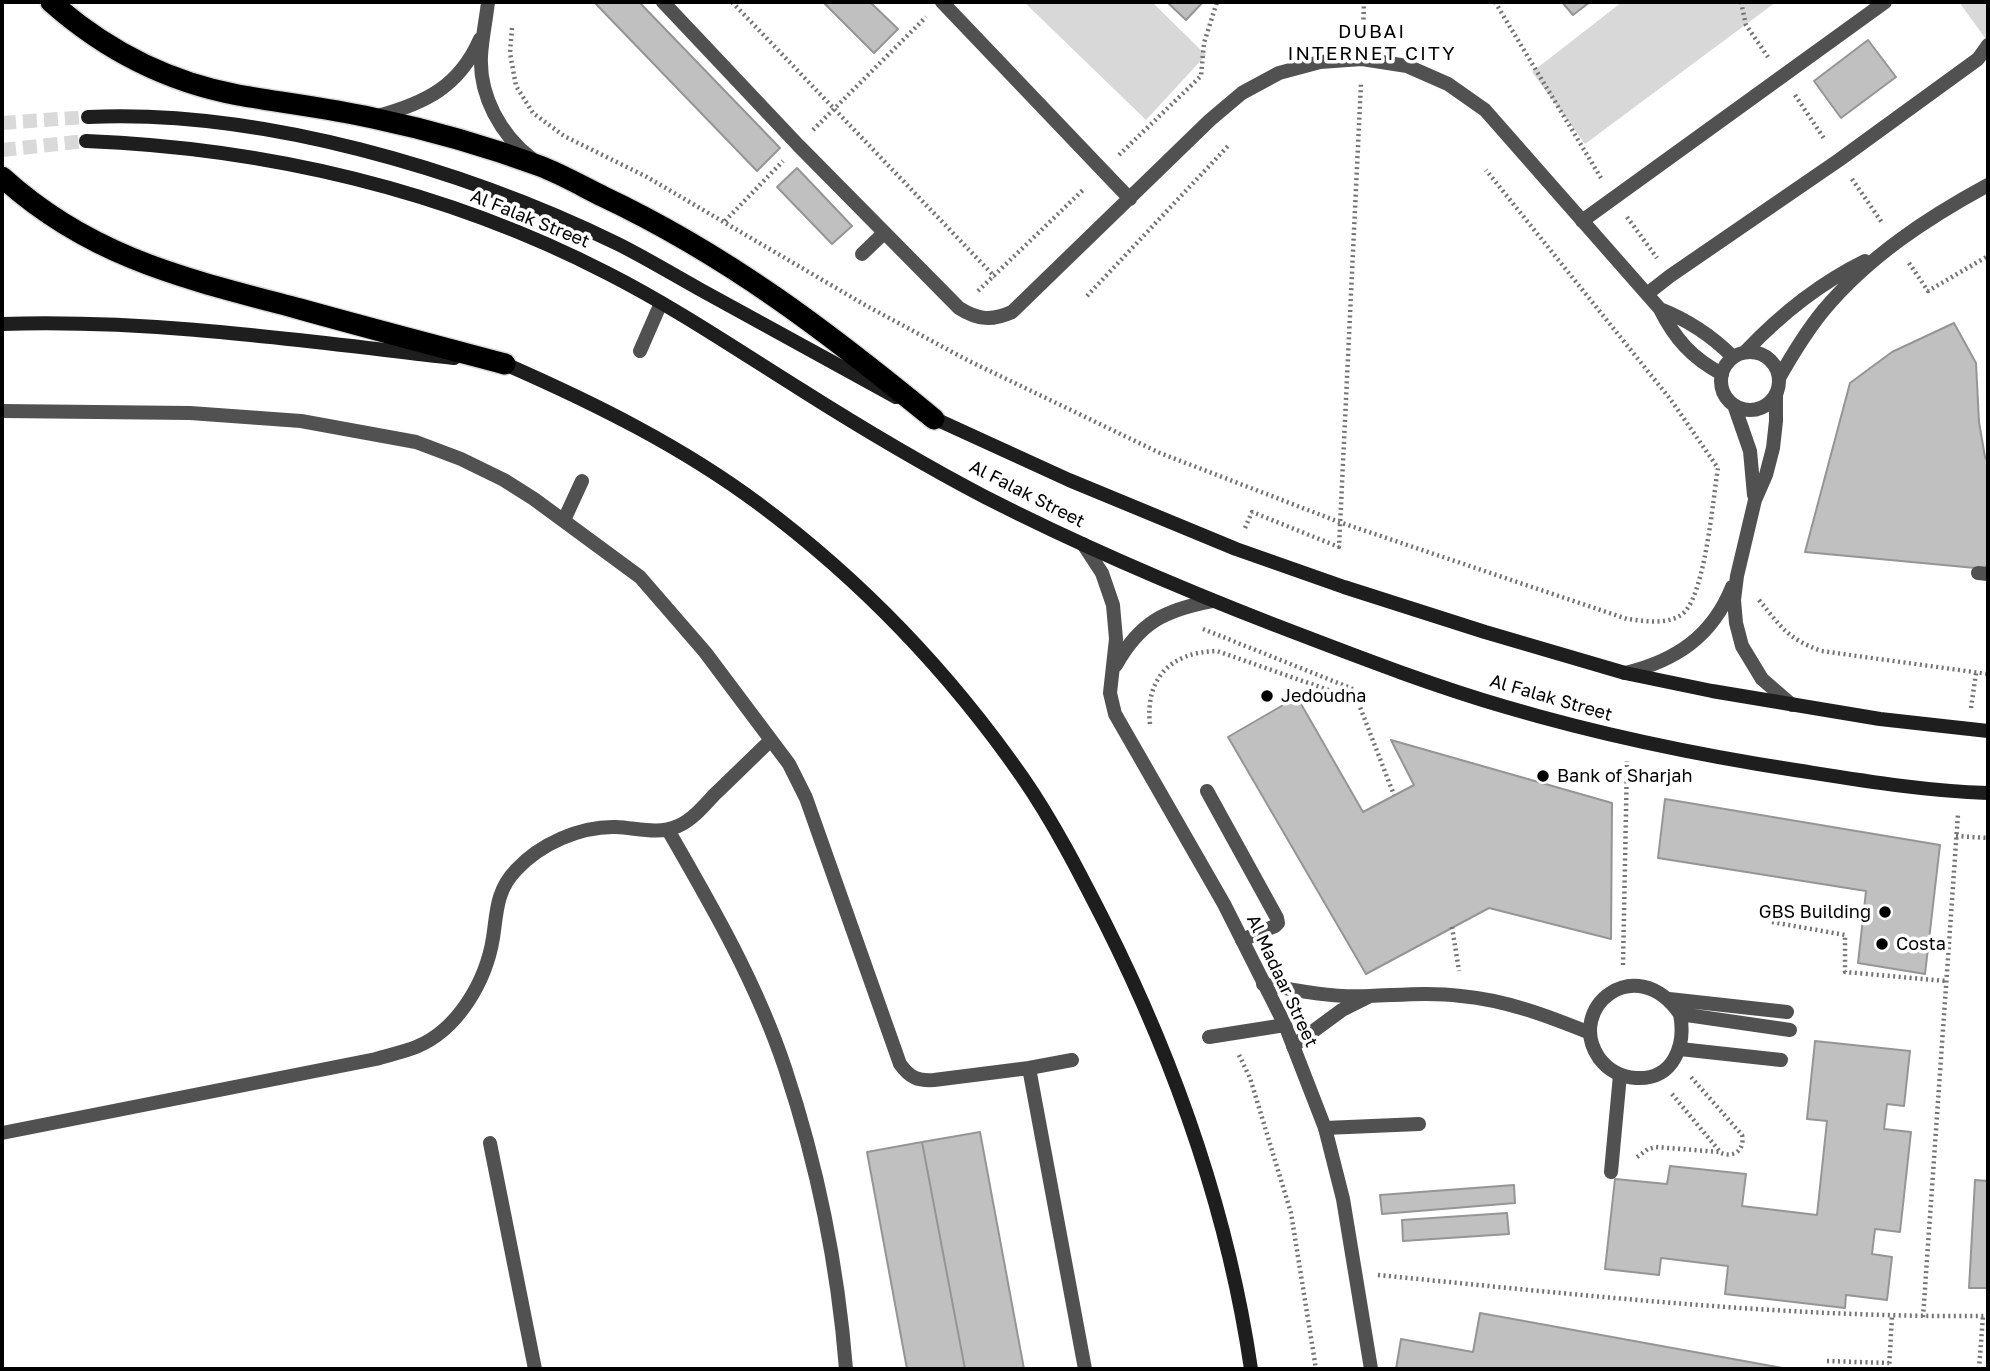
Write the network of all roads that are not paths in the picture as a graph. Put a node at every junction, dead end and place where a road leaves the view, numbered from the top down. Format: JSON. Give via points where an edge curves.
{"nodes":[{"id":1,"x":51,"y":2,"type":"edge"},
{"id":2,"x":488,"y":2,"type":"edge"},
{"id":3,"x":663,"y":2,"type":"edge"},
{"id":4,"x":942,"y":2,"type":"edge"},
{"id":5,"x":1885,"y":2,"type":"edge"},
{"id":6,"x":486,"y":25,"type":"junction"},
{"id":7,"x":1988,"y":44,"type":"edge"},
{"id":8,"x":88,"y":117,"type":"tunnel mouth"},
{"id":9,"x":372,"y":118,"type":"junction"},
{"id":10,"x":86,"y":141,"type":"tunnel mouth"},
{"id":11,"x":542,"y":167,"type":"junction"},
{"id":12,"x":2,"y":177,"type":"edge"},
{"id":13,"x":1988,"y":185,"type":"edge"},
{"id":14,"x":1130,"y":199,"type":"junction"},
{"id":15,"x":1582,"y":221,"type":"junction"},
{"id":16,"x":884,"y":233,"type":"junction"},
{"id":17,"x":862,"y":254,"type":"dead end"},
{"id":18,"x":1879,"y":255,"type":"junction"},
{"id":19,"x":1647,"y":294,"type":"junction"},
{"id":20,"x":661,"y":303,"type":"junction"},
{"id":21,"x":1660,"y":309,"type":"junction"},
{"id":22,"x":2,"y":324,"type":"edge"},
{"id":23,"x":640,"y":351,"type":"dead end"},
{"id":24,"x":1739,"y":355,"type":"junction"},
{"id":25,"x":506,"y":364,"type":"junction"},
{"id":26,"x":1722,"y":374,"type":"junction"},
{"id":27,"x":1779,"y":378,"type":"junction"},
{"id":28,"x":1776,"y":394,"type":"junction"},
{"id":29,"x":1734,"y":405,"type":"junction"},
{"id":30,"x":2,"y":411,"type":"edge"},
{"id":31,"x":934,"y":419,"type":"junction"},
{"id":32,"x":582,"y":481,"type":"dead end"},
{"id":33,"x":1755,"y":500,"type":"junction"},
{"id":34,"x":564,"y":520,"type":"junction"},
{"id":35,"x":1083,"y":544,"type":"junction"},
{"id":36,"x":1737,"y":576,"type":"junction"},
{"id":37,"x":1212,"y":601,"type":"junction"},
{"id":38,"x":1112,"y":672,"type":"junction"},
{"id":39,"x":1625,"y":673,"type":"junction"},
{"id":40,"x":1792,"y":705,"type":"junction"},
{"id":41,"x":1988,"y":731,"type":"edge"},
{"id":42,"x":771,"y":740,"type":"junction"},
{"id":43,"x":1207,"y":792,"type":"dead end"},
{"id":44,"x":1988,"y":793,"type":"edge"},
{"id":45,"x":668,"y":830,"type":"junction"},
{"id":46,"x":1242,"y":940,"type":"junction"},
{"id":47,"x":1263,"y":984,"type":"junction"},
{"id":48,"x":1369,"y":997,"type":"junction"},
{"id":49,"x":1670,"y":999,"type":"junction"},
{"id":50,"x":1787,"y":1012,"type":"dead end"},
{"id":51,"x":1680,"y":1014,"type":"junction"},
{"id":52,"x":1285,"y":1025,"type":"junction"},
{"id":53,"x":1790,"y":1030,"type":"dead end"},
{"id":54,"x":1590,"y":1033,"type":"junction"},
{"id":55,"x":1209,"y":1037,"type":"dead end"},
{"id":56,"x":1293,"y":1046,"type":"junction"},
{"id":57,"x":1677,"y":1054,"type":"junction"},
{"id":58,"x":1072,"y":1060,"type":"dead end"},
{"id":59,"x":1781,"y":1060,"type":"dead end"},
{"id":60,"x":1029,"y":1068,"type":"junction"},
{"id":61,"x":1620,"y":1075,"type":"junction"},
{"id":62,"x":1419,"y":1124,"type":"dead end"},
{"id":63,"x":1325,"y":1128,"type":"junction"},
{"id":64,"x":2,"y":1133,"type":"edge"},
{"id":65,"x":490,"y":1143,"type":"dead end"},
{"id":66,"x":1611,"y":1172,"type":"dead end"},
{"id":67,"x":535,"y":1369,"type":"edge"},
{"id":68,"x":846,"y":1369,"type":"edge"},
{"id":69,"x":1085,"y":1369,"type":"edge"},
{"id":70,"x":1251,"y":1369,"type":"edge"},
{"id":71,"x":1371,"y":1369,"type":"edge"}],
"edges":[{"from":1,"to":9,"type":"highway","via":[[106,44],[191,83]]},
{"from":2,"to":6,"type":"street"},
{"from":3,"to":16,"type":"street"},
{"from":4,"to":14,"type":"street"},
{"from":5,"to":15,"type":"street"},
{"from":6,"to":9,"type":"street","via":[[475,51],[437,93],[412,107]]},
{"from":6,"to":11,"type":"street","via":[[481,57],[485,90],[497,121],[517,147]]},
{"from":7,"to":19,"type":"street","via":[[1978,59]]},
{"from":8,"to":31,"type":"street","name":"Al Falak Street","via":[[195,119],[304,136],[517,199],[618,244]]},
{"from":9,"to":11,"type":"highway"},
{"from":10,"to":20,"type":"street","name":"Al Falak Street","via":[[194,149],[301,166],[405,192],[508,228],[607,272]]},
{"from":11,"to":31,"type":"highway","via":[[648,218],[748,277],[844,345]]},
{"from":12,"to":25,"type":"highway","via":[[75,232],[131,260],[190,280]]},
{"from":13,"to":18,"type":"street"},
{"from":14,"to":15,"type":"street","via":[[1242,93],[1279,73],[1320,61],[1362,59],[1406,66],[1438,79],[1485,110]]},
{"from":14,"to":16,"type":"street","via":[[1012,312],[999,318],[971,316],[959,308]]},
{"from":15,"to":19,"type":"street"},
{"from":16,"to":17,"type":"street"},
{"from":18,"to":24,"type":"street","via":[[1806,295]]},
{"from":18,"to":27,"type":"street","via":[[1822,311]]},
{"from":19,"to":21,"type":"street"},
{"from":20,"to":23,"type":"street"},
{"from":20,"to":35,"type":"street","name":"Al Falak Street","via":[[891,445]]},
{"from":21,"to":24,"type":"street","via":[[1700,328]]},
{"from":21,"to":26,"type":"street","via":[[1684,348]]},
{"from":22,"to":25,"type":"street","via":[[103,323],[203,330]]},
{"from":24,"to":26,"type":"street"},
{"from":24,"to":27,"type":"street","via":[[1763,355]]},
{"from":25,"to":70,"type":"street","via":[[594,403],[678,449],[833,563],[903,629],[1024,779],[1074,861],[1161,1043],[1224,1229]]},
{"from":26,"to":29,"type":"street","via":[[1724,392]]},
{"from":27,"to":28,"type":"street"},
{"from":28,"to":29,"type":"street","via":[[1752,410]]},
{"from":28,"to":33,"type":"street","via":[[1773,448]]},
{"from":29,"to":33,"type":"street","via":[[1750,451]]},
{"from":30,"to":34,"type":"street","via":[[190,412],[359,430],[416,442],[461,459],[504,480]]},
{"from":31,"to":39,"type":"street","name":"Al Falak Street","via":[[1236,549],[1472,628]]},
{"from":32,"to":34,"type":"street"},
{"from":33,"to":36,"type":"street"},
{"from":34,"to":42,"type":"street","via":[[640,578],[705,652]]},
{"from":35,"to":37,"type":"street","name":"Al Falak Street"},
{"from":35,"to":38,"type":"street","name":"Al Madaar Street","via":[[1102,573],[1113,605],[1116,639]]},
{"from":36,"to":39,"type":"street","via":[[1721,609],[1699,637],[1677,654]]},
{"from":36,"to":40,"type":"street","via":[[1734,600],[1742,646],[1762,679]]},
{"from":37,"to":38,"type":"street","via":[[1180,607],[1151,622],[1128,644]]},
{"from":37,"to":44,"type":"street","name":"Al Falak Street","via":[[1382,667],[1627,739],[1846,778]]},
{"from":38,"to":46,"type":"street","name":"Al Madaar Street","via":[[1115,714]]},
{"from":39,"to":40,"type":"street","name":"Al Falak Street"},
{"from":40,"to":41,"type":"street","name":"Al Falak Street"},
{"from":42,"to":45,"type":"street","via":[[694,816]]},
{"from":42,"to":60,"type":"street","via":[[806,798],[900,1064],[908,1075],[934,1080]]},
{"from":43,"to":46,"type":"street","via":[[1278,923]]},
{"from":45,"to":64,"type":"street","via":[[588,830],[564,837],[525,862],[499,896],[490,953],[475,990],[460,1012],[418,1046],[376,1059]]},
{"from":45,"to":68,"type":"street","via":[[739,961],[785,1067],[821,1206]]},
{"from":46,"to":47,"type":"street","name":"Al Madaar Street"},
{"from":47,"to":48,"type":"street"},
{"from":47,"to":52,"type":"street","name":"Al Madaar Street"},
{"from":48,"to":54,"type":"street","via":[[1416,993],[1506,1003]]},
{"from":48,"to":56,"type":"street","via":[[1342,1010]]},
{"from":49,"to":50,"type":"street"},
{"from":49,"to":51,"type":"street"},
{"from":49,"to":54,"type":"street","via":[[1655,989],[1623,987],[1598,1004]]},
{"from":51,"to":53,"type":"street"},
{"from":51,"to":57,"type":"street","via":[[1683,1032]]},
{"from":52,"to":55,"type":"street"},
{"from":52,"to":56,"type":"street","name":"Al Madaar Street"},
{"from":54,"to":61,"type":"street","via":[[1604,1066]]},
{"from":56,"to":63,"type":"street","name":"Al Madaar Street"},
{"from":57,"to":59,"type":"street"},
{"from":57,"to":61,"type":"street","via":[[1655,1075]]},
{"from":58,"to":60,"type":"street"},
{"from":60,"to":69,"type":"street"},
{"from":61,"to":66,"type":"street"},
{"from":62,"to":63,"type":"street"},
{"from":63,"to":71,"type":"street","name":"Al Madaar Street","via":[[1343,1199]]},
{"from":65,"to":67,"type":"street"}]}
